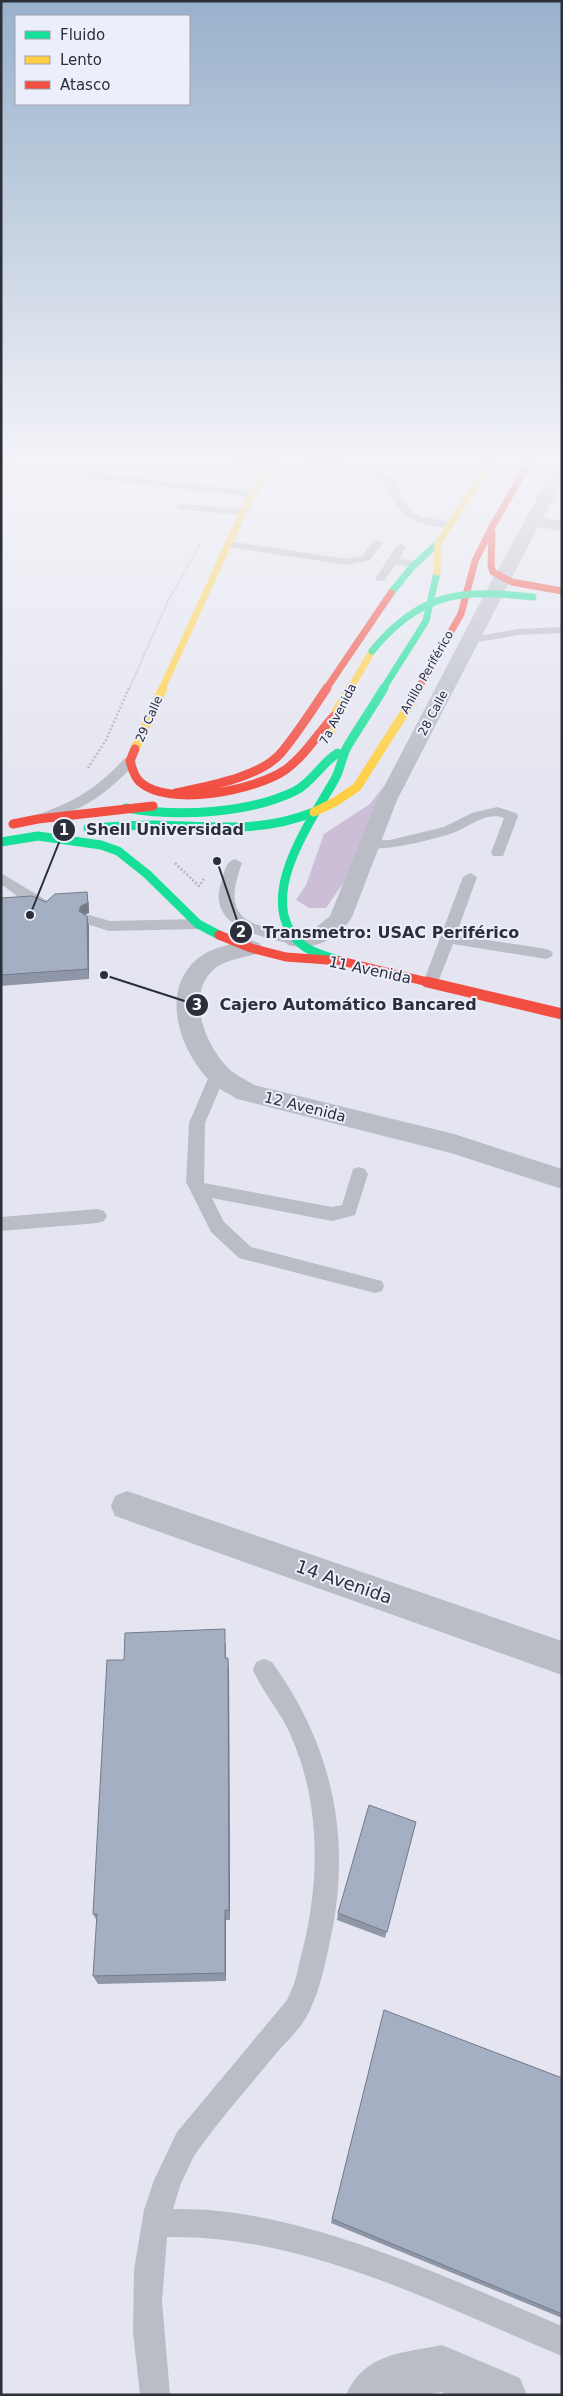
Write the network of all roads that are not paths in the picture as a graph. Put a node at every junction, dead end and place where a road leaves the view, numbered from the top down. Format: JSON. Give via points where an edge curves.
{"nodes":[{"id":1,"x":217,"y":567,"type":"edge"},
{"id":2,"x":388,"y":567,"type":"edge"},
{"id":3,"x":414,"y":567,"type":"edge"},
{"id":4,"x":438,"y":567,"type":"edge"},
{"id":5,"x":473,"y":567,"type":"edge"},
{"id":6,"x":491,"y":567,"type":"edge"},
{"id":7,"x":508,"y":567,"type":"edge"},
{"id":8,"x":502,"y":578,"type":"junction"},
{"id":9,"x":380,"y":579,"type":"dead end"},
{"id":10,"x":562,"y":591,"type":"edge"},
{"id":11,"x":562,"y":602,"type":"edge"},
{"id":12,"x":562,"y":630,"type":"edge"},
{"id":13,"x":472,"y":640,"type":"junction"},
{"id":14,"x":334,"y":716,"type":"junction"},
{"id":15,"x":346,"y":749,"type":"junction"},
{"id":16,"x":130,"y":762,"type":"junction"},
{"id":17,"x":176,"y":793,"type":"junction"},
{"id":18,"x":126,"y":808,"type":"junction"},
{"id":19,"x":38,"y":819,"type":"junction"},
{"id":20,"x":1,"y":826,"type":"edge"},
{"id":21,"x":38,"y":836,"type":"junction"},
{"id":22,"x":1,"y":842,"type":"edge"},
{"id":23,"x":369,"y":845,"type":"junction"},
{"id":24,"x":498,"y":853,"type":"dead end"},
{"id":25,"x":235,"y":864,"type":"dead end"},
{"id":26,"x":1,"y":877,"type":"edge"},
{"id":27,"x":470,"y":877,"type":"dead end"},
{"id":28,"x":48,"y":905,"type":"edge"},
{"id":29,"x":89,"y":920,"type":"edge"},
{"id":30,"x":198,"y":924,"type":"junction"},
{"id":31,"x":448,"y":938,"type":"junction"},
{"id":32,"x":296,"y":940,"type":"junction"},
{"id":33,"x":251,"y":948,"type":"junction"},
{"id":34,"x":546,"y":954,"type":"dead end"},
{"id":35,"x":341,"y":961,"type":"junction"},
{"id":36,"x":431,"y":983,"type":"junction"},
{"id":37,"x":562,"y":1014,"type":"edge"},
{"id":38,"x":218,"y":1074,"type":"junction"},
{"id":39,"x":359,"y":1174,"type":"dead end"},
{"id":40,"x":562,"y":1179,"type":"edge"},
{"id":41,"x":199,"y":1189,"type":"junction"},
{"id":42,"x":98,"y":1216,"type":"dead end"},
{"id":43,"x":1,"y":1224,"type":"edge"},
{"id":44,"x":375,"y":1286,"type":"dead end"},
{"id":45,"x":127,"y":1506,"type":"dead end"},
{"id":46,"x":562,"y":1658,"type":"edge"},
{"id":47,"x":264,"y":1670,"type":"dead end"},
{"id":48,"x":156,"y":2223,"type":"junction"},
{"id":49,"x":562,"y":2342,"type":"edge"},
{"id":50,"x":155,"y":2395,"type":"edge"},
{"id":51,"x":370,"y":2395,"type":"edge"},
{"id":52,"x":503,"y":2395,"type":"edge"}],
"edges":[{"from":1,"to":16,"type":"main road","name":"29 Calle"},
{"from":2,"to":9,"type":"lane"},
{"from":3,"to":17,"type":"main road","via":[[383,603],[354,651],[272,762],[241,778]]},
{"from":4,"to":15,"type":"main road","name":"Anillo Periférico","via":[[426,622]]},
{"from":5,"to":21,"type":"main road","name":"Anillo Periférico","bridge":true,"via":[[461,614],[410,704],[357,787],[335,802],[297,820],[264,827],[225,830],[152,825],[88,828]]},
{"from":6,"to":8,"type":"main road"},
{"from":7,"to":8,"type":"street","name":"28 Calle"},
{"from":8,"to":10,"type":"main road"},
{"from":8,"to":13,"type":"street","name":"28 Calle"},
{"from":11,"to":14,"type":"main road","name":"7a Avenida","bridge":true,"via":[[480,592],[427,605],[407,615],[389,630],[372,651]]},
{"from":12,"to":13,"type":"lane","via":[[519,632]]},
{"from":13,"to":23,"type":"street","name":"28 Calle","via":[[387,800]]},
{"from":14,"to":17,"type":"main road","name":"29 Calle","via":[[289,767],[272,779],[222,792]]},
{"from":14,"to":18,"type":"main road","name":"7a Avenida","via":[[330,733],[311,763],[277,787],[225,799]]},
{"from":15,"to":18,"type":"main road","via":[[332,756],[308,783],[273,800],[181,812],[160,813]]},
{"from":15,"to":32,"type":"main road","name":"Anillo Periférico","via":[[345,762],[294,853],[282,890],[283,913]]},
{"from":16,"to":17,"type":"main road","name":"29 Calle","via":[[140,782],[150,788]]},
{"from":16,"to":19,"type":"lane","via":[[99,793]]},
{"from":18,"to":19,"type":"main road"},
{"from":19,"to":20,"type":"main road"},
{"from":21,"to":22,"type":"main road","name":"11 Avenida"},
{"from":21,"to":30,"type":"main road","name":"11 Avenida","via":[[101,845],[118,851]]},
{"from":23,"to":24,"type":"lane","via":[[390,844],[449,830],[496,811],[511,816]]},
{"from":23,"to":32,"type":"street","name":"28 Calle","via":[[334,928],[324,935]]},
{"from":25,"to":32,"type":"lane","via":[[224,894],[236,920],[252,930]]},
{"from":26,"to":28,"type":"lane","via":[[26,896]]},
{"from":27,"to":31,"type":"lane"},
{"from":29,"to":30,"type":"lane","via":[[109,926]]},
{"from":30,"to":33,"type":"main road","name":"11 Avenida"},
{"from":31,"to":34,"type":"lane"},
{"from":31,"to":36,"type":"lane"},
{"from":32,"to":35,"type":"main road"},
{"from":33,"to":35,"type":"main road","name":"11 Avenida","via":[[286,957]]},
{"from":33,"to":38,"type":"street","name":"12 Avenida","via":[[228,952],[205,964],[194,975],[186,1000],[191,1029]]},
{"from":35,"to":36,"type":"main road","name":"11 Avenida"},
{"from":36,"to":37,"type":"main road","name":"11 Avenida"},
{"from":38,"to":40,"type":"street","name":"12 Avenida","via":[[246,1092],[454,1144]]},
{"from":38,"to":41,"type":"lane","via":[[196,1123],[196,1182]]},
{"from":39,"to":41,"type":"lane","via":[[349,1210],[332,1214]]},
{"from":41,"to":44,"type":"lane","via":[[217,1227],[245,1253]]},
{"from":42,"to":43,"type":"lane"},
{"from":45,"to":46,"type":"street","name":"14 Avenida"},
{"from":47,"to":48,"type":"lane","via":[[303,1734],[316,1770],[328,1849],[321,1931],[296,2008],[182,2149],[163,2192]]},
{"from":48,"to":49,"type":"lane","via":[[223,2224],[332,2250],[455,2296]]},
{"from":48,"to":50,"type":"lane","via":[[146,2291],[147,2344]]},
{"from":51,"to":52,"type":"street","via":[[388,2380],[442,2368]]}]}
